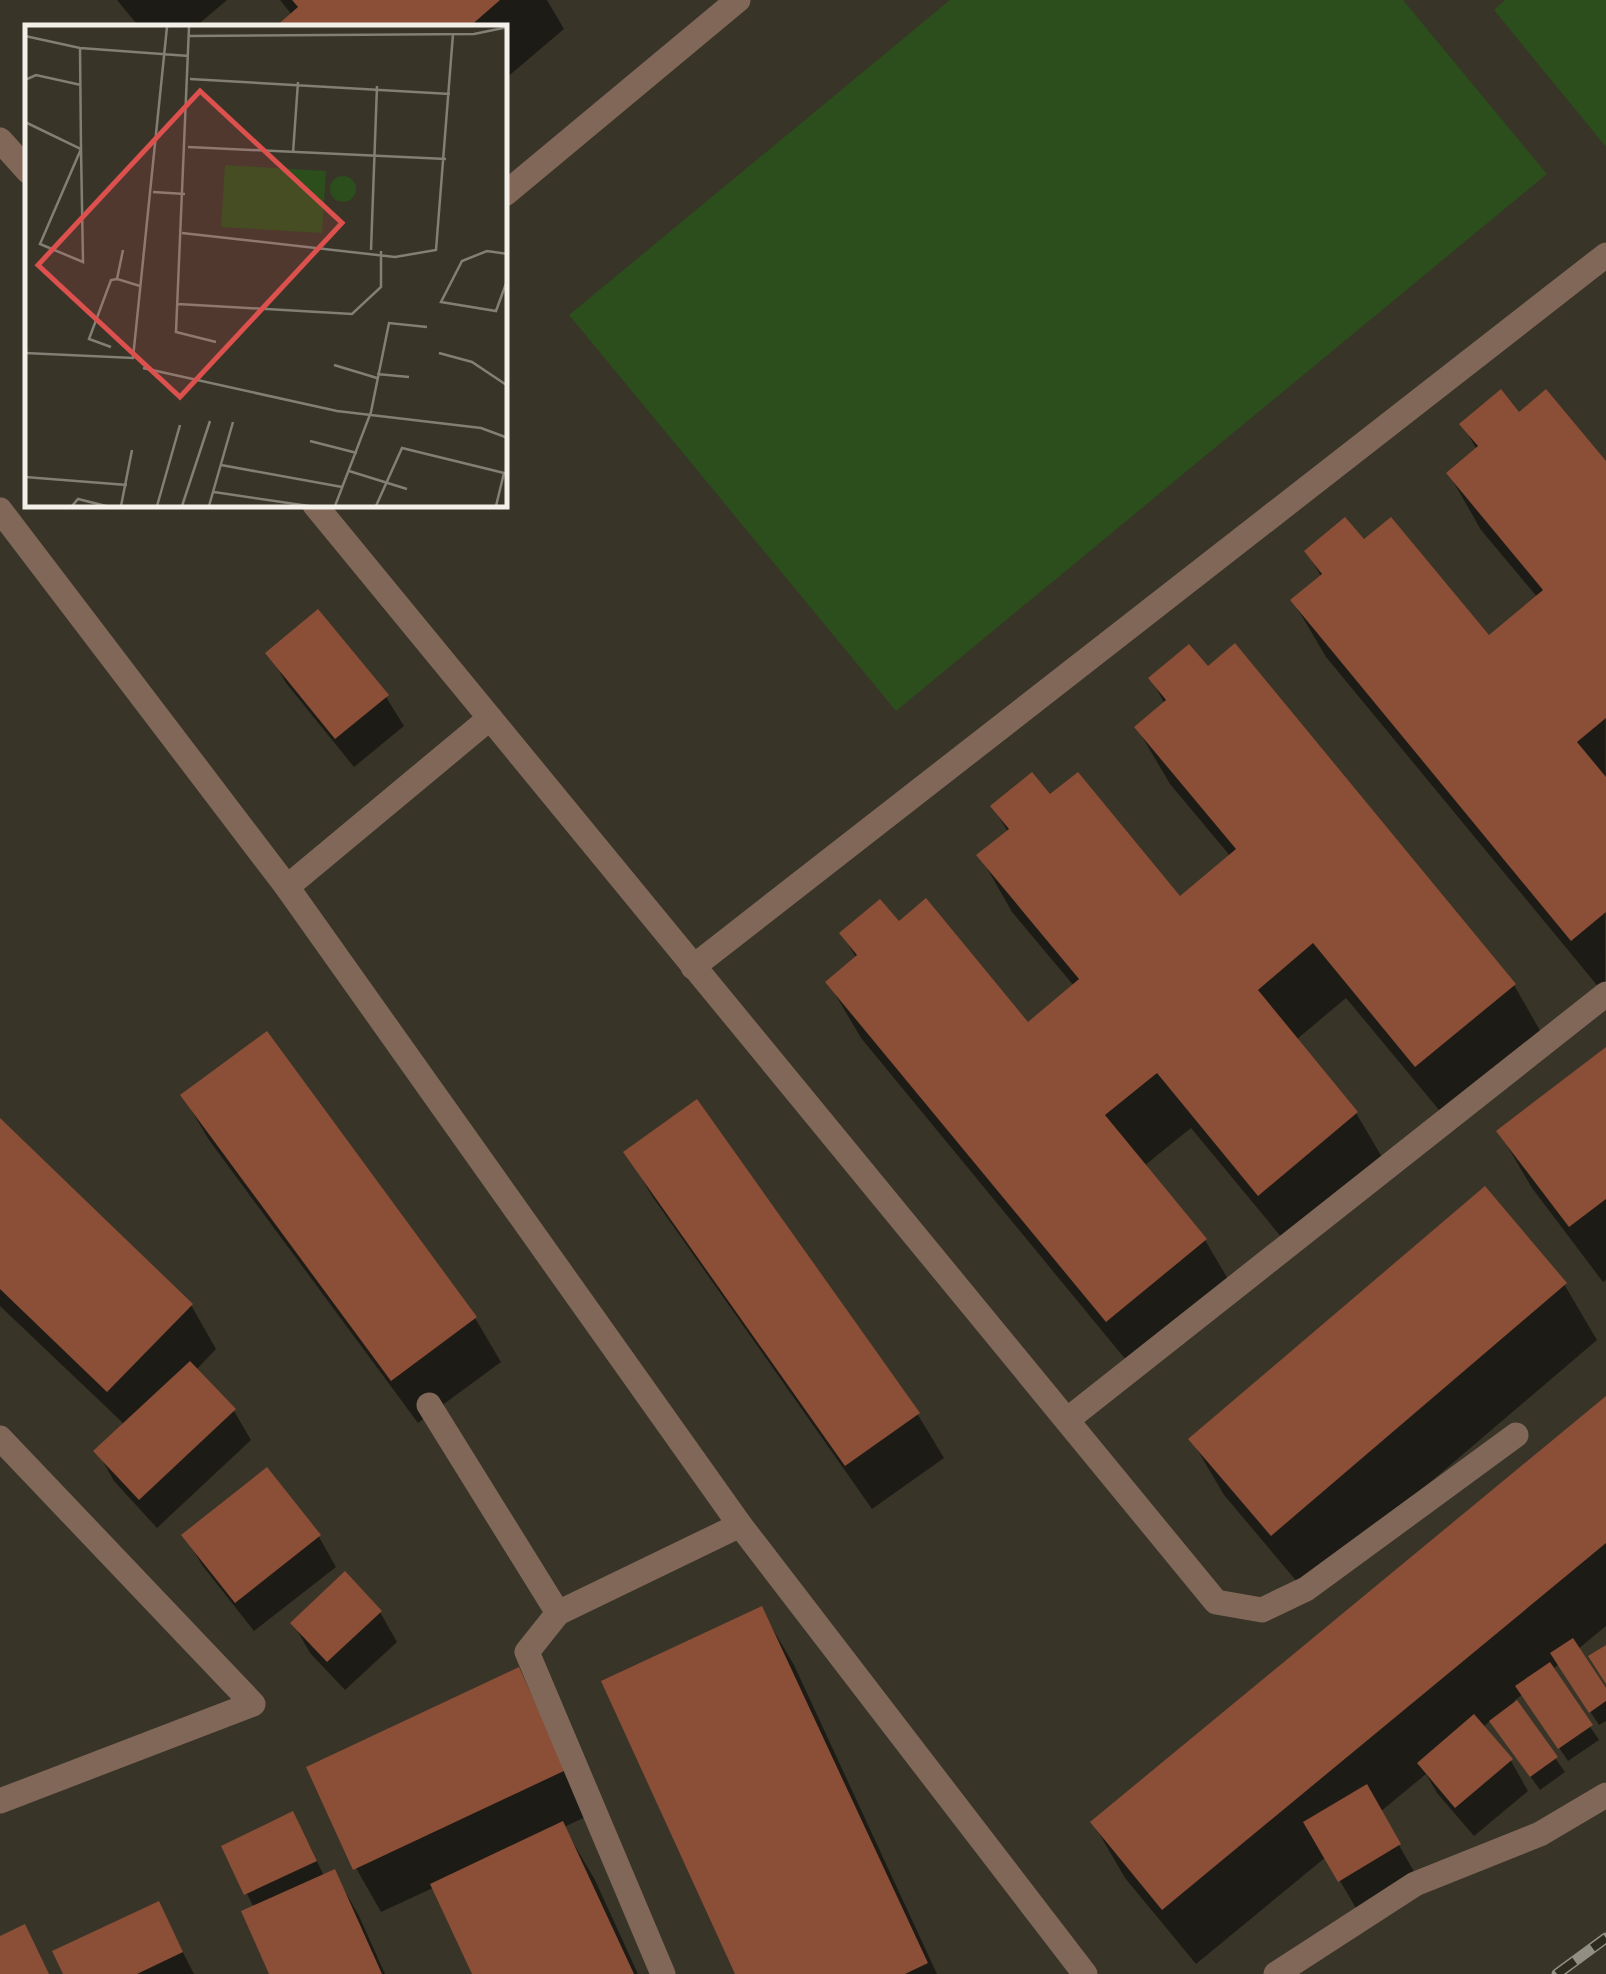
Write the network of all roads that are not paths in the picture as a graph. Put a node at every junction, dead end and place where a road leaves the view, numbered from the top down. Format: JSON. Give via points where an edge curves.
{"nodes":[{"id":1,"x":738,"y":0,"type":"edge"},
{"id":2,"x":0,"y":140,"type":"edge"},
{"id":3,"x":25,"y":168,"type":"edge"},
{"id":4,"x":508,"y":192,"type":"edge"},
{"id":5,"x":1606,"y":255,"type":"edge"},
{"id":6,"x":316,"y":508,"type":"edge"},
{"id":7,"x":0,"y":510,"type":"edge"},
{"id":8,"x":490,"y":718,"type":"junction"},
{"id":9,"x":287,"y":887,"type":"junction"},
{"id":10,"x":694,"y":966,"type":"junction"},
{"id":11,"x":1606,"y":994,"type":"edge"},
{"id":12,"x":429,"y":1405,"type":"dead end"},
{"id":13,"x":1067,"y":1420,"type":"junction"},
{"id":14,"x":1516,"y":1435,"type":"dead end"},
{"id":15,"x":0,"y":1438,"type":"edge"},
{"id":16,"x":740,"y":1525,"type":"junction"},
{"id":17,"x":558,"y":1614,"type":"junction"},
{"id":18,"x":1606,"y":1795,"type":"edge"},
{"id":19,"x":0,"y":1801,"type":"edge"},
{"id":20,"x":663,"y":1974,"type":"edge"},
{"id":21,"x":1085,"y":1974,"type":"edge"},
{"id":22,"x":1276,"y":1974,"type":"edge"}],
"edges":[{"from":1,"to":4,"type":"street"},
{"from":2,"to":3,"type":"street"},
{"from":5,"to":10,"type":"street"},
{"from":6,"to":8,"type":"street"},
{"from":7,"to":9,"type":"street"},
{"from":8,"to":9,"type":"street"},
{"from":8,"to":10,"type":"street"},
{"from":9,"to":16,"type":"street"},
{"from":10,"to":13,"type":"street"},
{"from":11,"to":13,"type":"street"},
{"from":12,"to":17,"type":"street"},
{"from":13,"to":14,"type":"street","via":[[1216,1602],[1262,1610],[1306,1589]]},
{"from":15,"to":19,"type":"street","via":[[253,1704]]},
{"from":16,"to":17,"type":"street"},
{"from":16,"to":21,"type":"street"},
{"from":17,"to":20,"type":"street","via":[[527,1652]]},
{"from":18,"to":22,"type":"street","via":[[1540,1834],[1415,1884]]}]}
